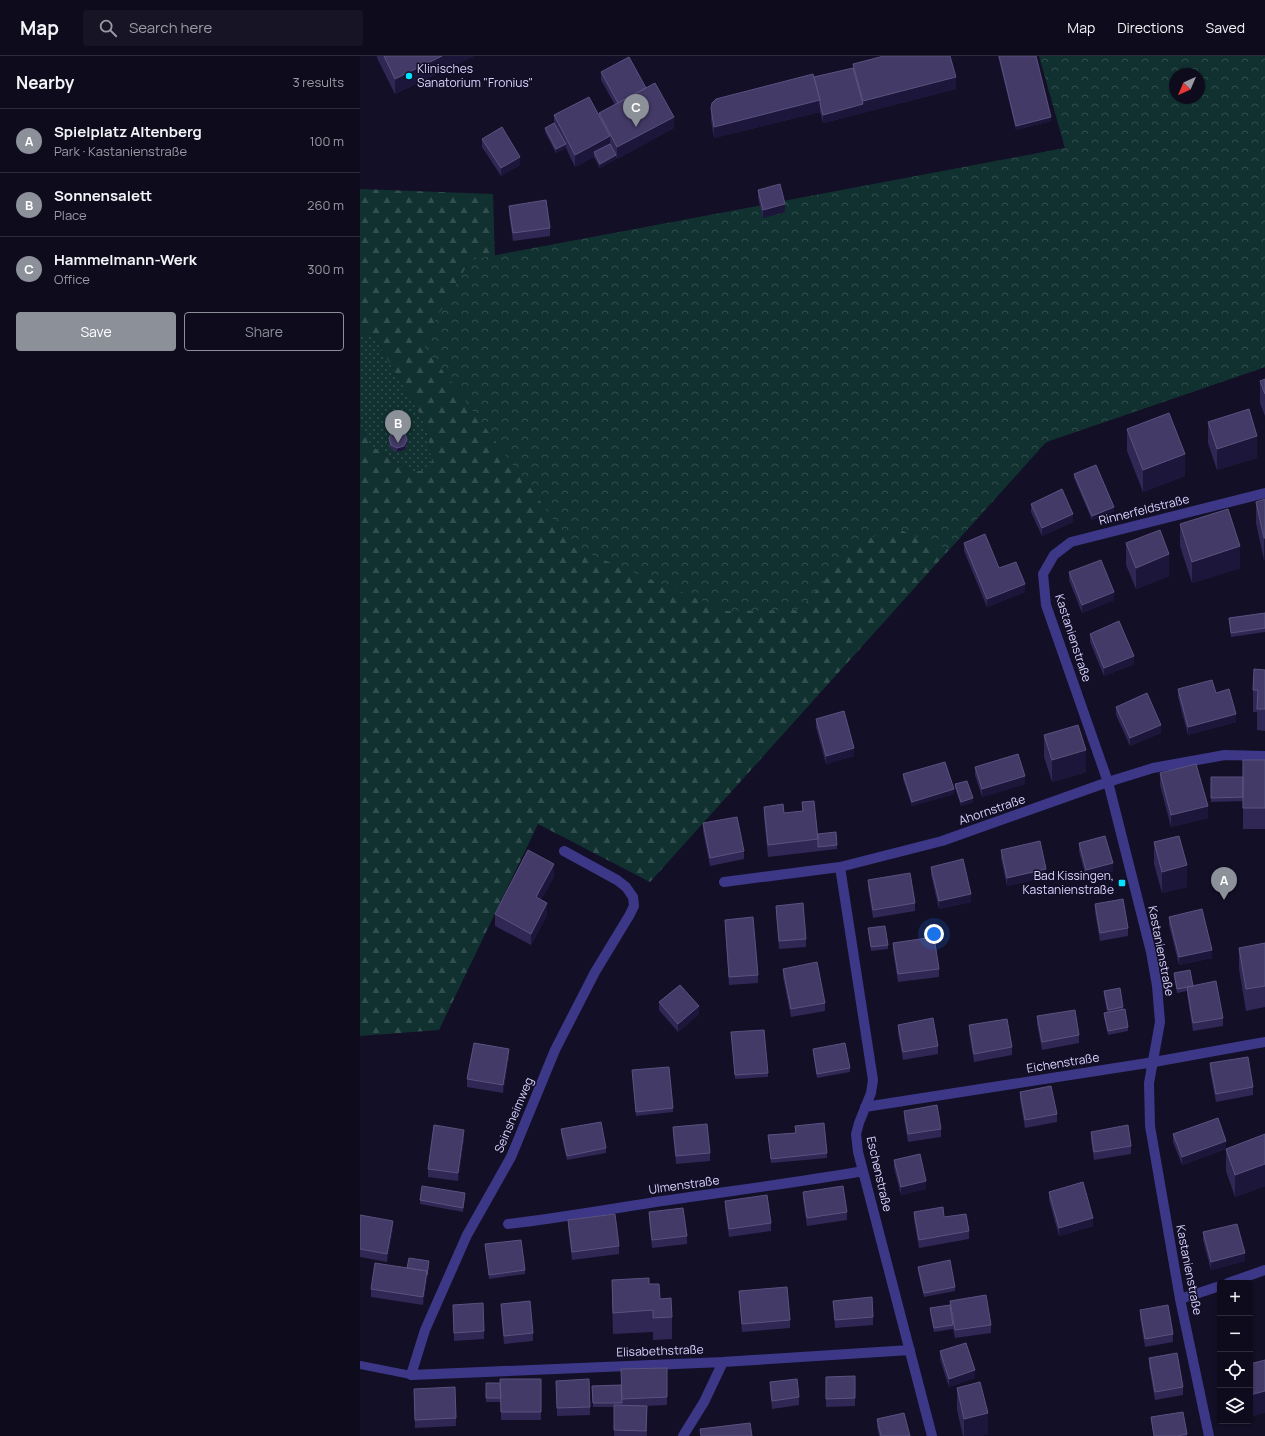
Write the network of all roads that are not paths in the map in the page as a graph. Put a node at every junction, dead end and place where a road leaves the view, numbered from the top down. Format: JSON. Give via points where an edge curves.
{"nodes":[{"id":1,"x":1265,"y":493,"type":"edge"},
{"id":2,"x":1043,"y":574,"type":"joint"},
{"id":3,"x":1265,"y":756,"type":"edge"},
{"id":4,"x":1108,"y":782,"type":"junction"},
{"id":5,"x":564,"y":851,"type":"dead end"},
{"id":6,"x":840,"y":867,"type":"junction"},
{"id":7,"x":724,"y":882,"type":"dead end"},
{"id":8,"x":1265,"y":1042,"type":"edge"},
{"id":9,"x":1154,"y":1062,"type":"junction"},
{"id":10,"x":865,"y":1107,"type":"junction"},
{"id":11,"x":863,"y":1171,"type":"junction"},
{"id":12,"x":508,"y":1224,"type":"dead end"},
{"id":13,"x":1265,"y":1270,"type":"edge"},
{"id":14,"x":1237,"y":1280,"type":"edge"},
{"id":15,"x":1217,"y":1287,"type":"edge"},
{"id":16,"x":1180,"y":1299,"type":"junction"},
{"id":17,"x":910,"y":1350,"type":"junction"},
{"id":18,"x":723,"y":1362,"type":"junction"},
{"id":19,"x":360,"y":1365,"type":"edge"},
{"id":20,"x":411,"y":1375,"type":"junction"},
{"id":21,"x":683,"y":1436,"type":"edge"},
{"id":22,"x":932,"y":1436,"type":"edge"},
{"id":23,"x":1209,"y":1436,"type":"edge"}],
"edges":[{"from":1,"to":2,"type":"street","name":"Rinnerfeldstraße","via":[[1070,542],[1054,555]]},
{"from":2,"to":4,"type":"street","name":"Kastanienstraße","via":[[1046,604]]},
{"from":3,"to":4,"type":"street","name":"Ahornstraße","via":[[1225,756],[1194,760],[1153,768]]},
{"from":4,"to":6,"type":"street","name":"Ahornstraße","via":[[942,841]]},
{"from":4,"to":9,"type":"street","name":"Kastanienstraße","via":[[1151,952],[1157,986],[1160,1022]]},
{"from":5,"to":20,"type":"street","name":"Seinsheimweg","via":[[622,884],[633,897],[634,906],[595,972],[555,1050],[511,1157],[467,1235],[425,1330]]},
{"from":6,"to":7,"type":"street","name":"Ahornstraße"},
{"from":6,"to":10,"type":"street","name":"Eschenstraße","via":[[873,1080]]},
{"from":8,"to":9,"type":"street","name":"Eichenstraße"},
{"from":9,"to":10,"type":"street","name":"Eichenstraße"},
{"from":9,"to":16,"type":"street","name":"Kastanienstraße","via":[[1149,1083],[1150,1126]]},
{"from":10,"to":11,"type":"street","name":"Eschenstraße","via":[[856,1134]]},
{"from":11,"to":12,"type":"street","name":"Ulmenstraße"},
{"from":11,"to":17,"type":"street","name":"Eschenstraße"},
{"from":13,"to":14,"type":"street"},
{"from":15,"to":16,"type":"street"},
{"from":16,"to":23,"type":"street","name":"Kastanienstraße"},
{"from":17,"to":18,"type":"street","name":"Elisabethstraße"},
{"from":17,"to":22,"type":"street","name":"Eschenstraße"},
{"from":18,"to":20,"type":"street","name":"Elisabethstraße"},
{"from":18,"to":21,"type":"street","via":[[704,1402]]},
{"from":19,"to":20,"type":"lane"}]}
